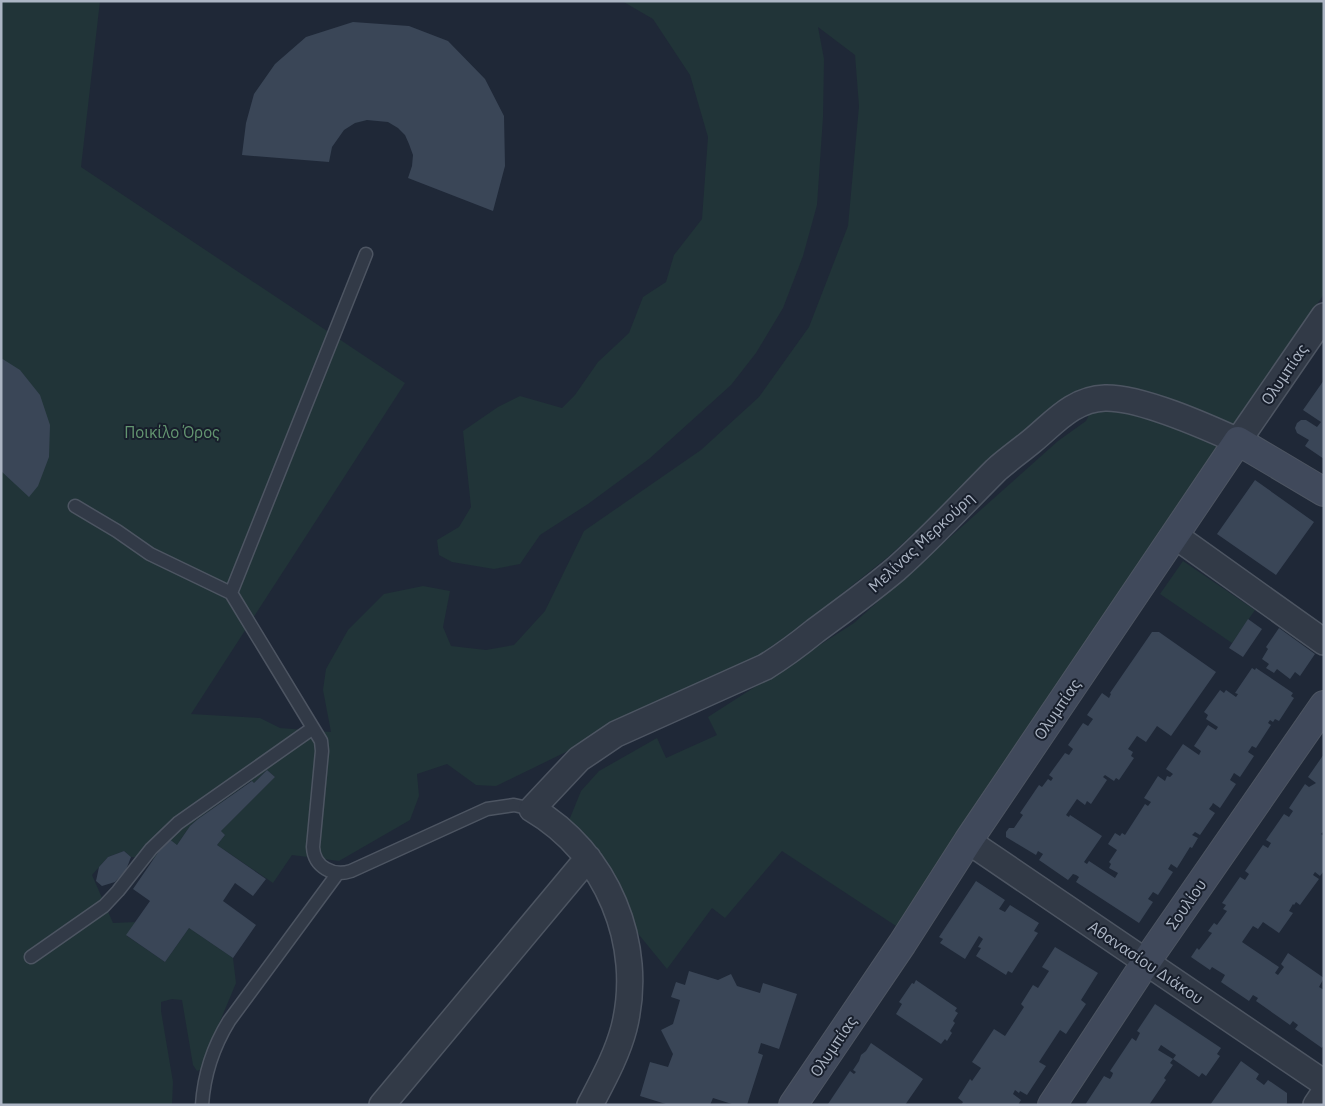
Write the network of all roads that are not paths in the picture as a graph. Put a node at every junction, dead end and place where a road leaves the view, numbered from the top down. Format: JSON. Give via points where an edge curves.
{"nodes":[{"id":1,"x":366,"y":254,"type":"dead end"},
{"id":2,"x":1324,"y":316,"type":"edge"},
{"id":3,"x":1238,"y":441,"type":"junction"},
{"id":4,"x":1324,"y":492,"type":"edge"},
{"id":5,"x":75,"y":506,"type":"dead end"},
{"id":6,"x":1174,"y":535,"type":"junction"},
{"id":7,"x":231,"y":593,"type":"junction"},
{"id":8,"x":1324,"y":642,"type":"edge"},
{"id":9,"x":1324,"y":705,"type":"edge"},
{"id":10,"x":313,"y":728,"type":"junction"},
{"id":11,"x":532,"y":809,"type":"junction"},
{"id":12,"x":968,"y":841,"type":"junction"},
{"id":13,"x":588,"y":858,"type":"junction"},
{"id":14,"x":335,"y":872,"type":"junction"},
{"id":15,"x":31,"y":956,"type":"dead end"},
{"id":16,"x":1146,"y":962,"type":"junction"},
{"id":17,"x":1324,"y":1083,"type":"edge"},
{"id":18,"x":1324,"y":1093,"type":"edge"},
{"id":19,"x":202,"y":1105,"type":"edge"},
{"id":20,"x":382,"y":1105,"type":"edge"},
{"id":21,"x":590,"y":1105,"type":"edge"},
{"id":22,"x":793,"y":1105,"type":"edge"},
{"id":23,"x":1052,"y":1105,"type":"edge"},
{"id":24,"x":1316,"y":1105,"type":"edge"}],
"edges":[{"from":1,"to":7,"type":"lane"},
{"from":2,"to":3,"type":"street","name":"Ολυμπίας"},
{"from":3,"to":4,"type":"street","name":"Μελίνας Μερκούρη"},
{"from":3,"to":6,"type":"street","name":"Ολυμπίας"},
{"from":3,"to":11,"type":"street","name":"Μελίνας Μερκούρη","via":[[1144,404],[1105,398],[1075,406],[998,468],[898,568],[786,654],[616,734],[579,759]]},
{"from":5,"to":7,"type":"lane","via":[[150,554]]},
{"from":6,"to":8,"type":"street"},
{"from":6,"to":12,"type":"street","name":"Ολυμπίας"},
{"from":7,"to":10,"type":"lane"},
{"from":9,"to":16,"type":"street","name":"Σουλίου"},
{"from":10,"to":14,"type":"lane","via":[[322,747],[313,852],[320,865]]},
{"from":10,"to":15,"type":"lane","via":[[178,823],[151,849],[104,906]]},
{"from":11,"to":13,"type":"street","via":[[564,832]]},
{"from":11,"to":14,"type":"lane","via":[[514,805],[487,809],[351,871]]},
{"from":12,"to":16,"type":"street","name":"Αθανασίου Διάκου"},
{"from":12,"to":22,"type":"street","name":"Ολυμπίας"},
{"from":13,"to":20,"type":"street"},
{"from":13,"to":21,"type":"street","via":[[616,908],[626,945],[630,978],[628,1007],[620,1042]]},
{"from":14,"to":19,"type":"lane","via":[[228,1021],[206,1076]]},
{"from":16,"to":17,"type":"street","name":"Αθανασίου Διάκου"},
{"from":16,"to":23,"type":"street","name":"Σουλίου"},
{"from":18,"to":24,"type":"street"}]}
